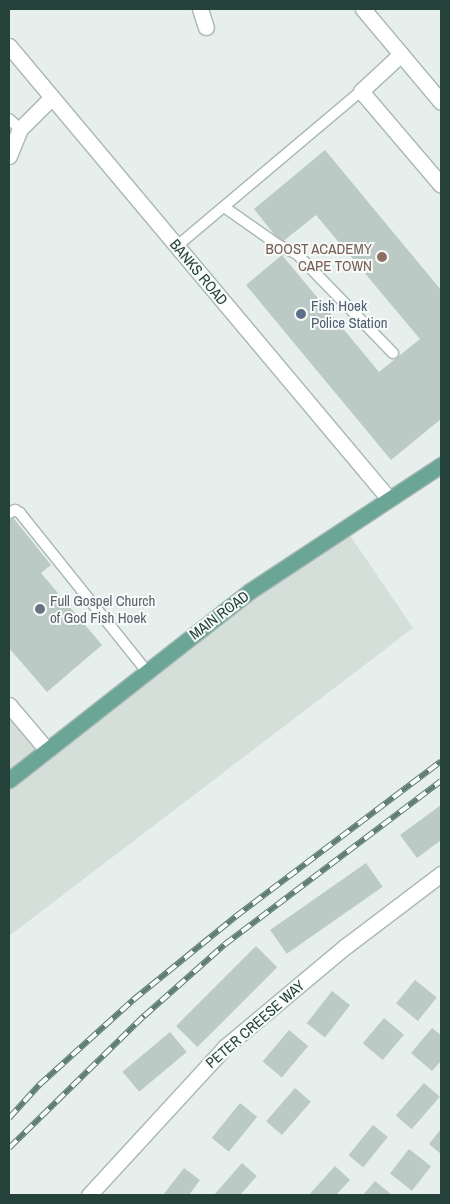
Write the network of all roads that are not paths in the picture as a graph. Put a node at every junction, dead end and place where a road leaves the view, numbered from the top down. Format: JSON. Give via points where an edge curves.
{"nodes":[{"id":1,"x":200,"y":9,"type":"edge"},
{"id":2,"x":363,"y":9,"type":"edge"},
{"id":3,"x":206,"y":27,"type":"dead end"},
{"id":4,"x":9,"y":46,"type":"edge"},
{"id":5,"x":401,"y":54,"type":"junction"},
{"id":6,"x":361,"y":91,"type":"junction"},
{"id":7,"x":52,"y":98,"type":"junction"},
{"id":8,"x":441,"y":102,"type":"edge"},
{"id":9,"x":15,"y":124,"type":"edge"},
{"id":10,"x":9,"y":156,"type":"edge"},
{"id":11,"x":441,"y":185,"type":"edge"},
{"id":12,"x":224,"y":207,"type":"junction"},
{"id":13,"x":178,"y":246,"type":"junction"},
{"id":14,"x":393,"y":354,"type":"dead end"},
{"id":15,"x":441,"y":465,"type":"edge"},
{"id":16,"x":389,"y":499,"type":"junction"},
{"id":17,"x":9,"y":513,"type":"edge"},
{"id":18,"x":146,"y":670,"type":"junction"},
{"id":19,"x":9,"y":705,"type":"edge"},
{"id":20,"x":47,"y":750,"type":"junction"},
{"id":21,"x":9,"y":780,"type":"edge"},
{"id":22,"x":441,"y":874,"type":"edge"},
{"id":23,"x":89,"y":1195,"type":"edge"}],
"edges":[{"from":1,"to":3,"type":"street"},
{"from":2,"to":5,"type":"street"},
{"from":4,"to":7,"type":"street","name":"BANKS ROAD"},
{"from":5,"to":6,"type":"street"},
{"from":5,"to":8,"type":"street"},
{"from":6,"to":11,"type":"street"},
{"from":6,"to":12,"type":"lane"},
{"from":7,"to":9,"type":"street"},
{"from":7,"to":13,"type":"street","name":"BANKS ROAD"},
{"from":9,"to":10,"type":"street"},
{"from":12,"to":13,"type":"lane"},
{"from":12,"to":14,"type":"lane","via":[[278,245],[297,254]]},
{"from":13,"to":16,"type":"street","name":"BANKS ROAD"},
{"from":15,"to":16,"type":"main road","name":"MAIN ROAD"},
{"from":16,"to":18,"type":"main road","name":"MAIN ROAD","via":[[250,591]]},
{"from":17,"to":18,"type":"lane","via":[[15,510],[20,513]]},
{"from":18,"to":20,"type":"main road","name":"MAIN ROAD"},
{"from":19,"to":20,"type":"street"},
{"from":20,"to":21,"type":"main road","name":"MAIN ROAD"},
{"from":22,"to":23,"type":"street","name":"PETER CREESE WAY","via":[[346,946],[225,1046]]}]}
